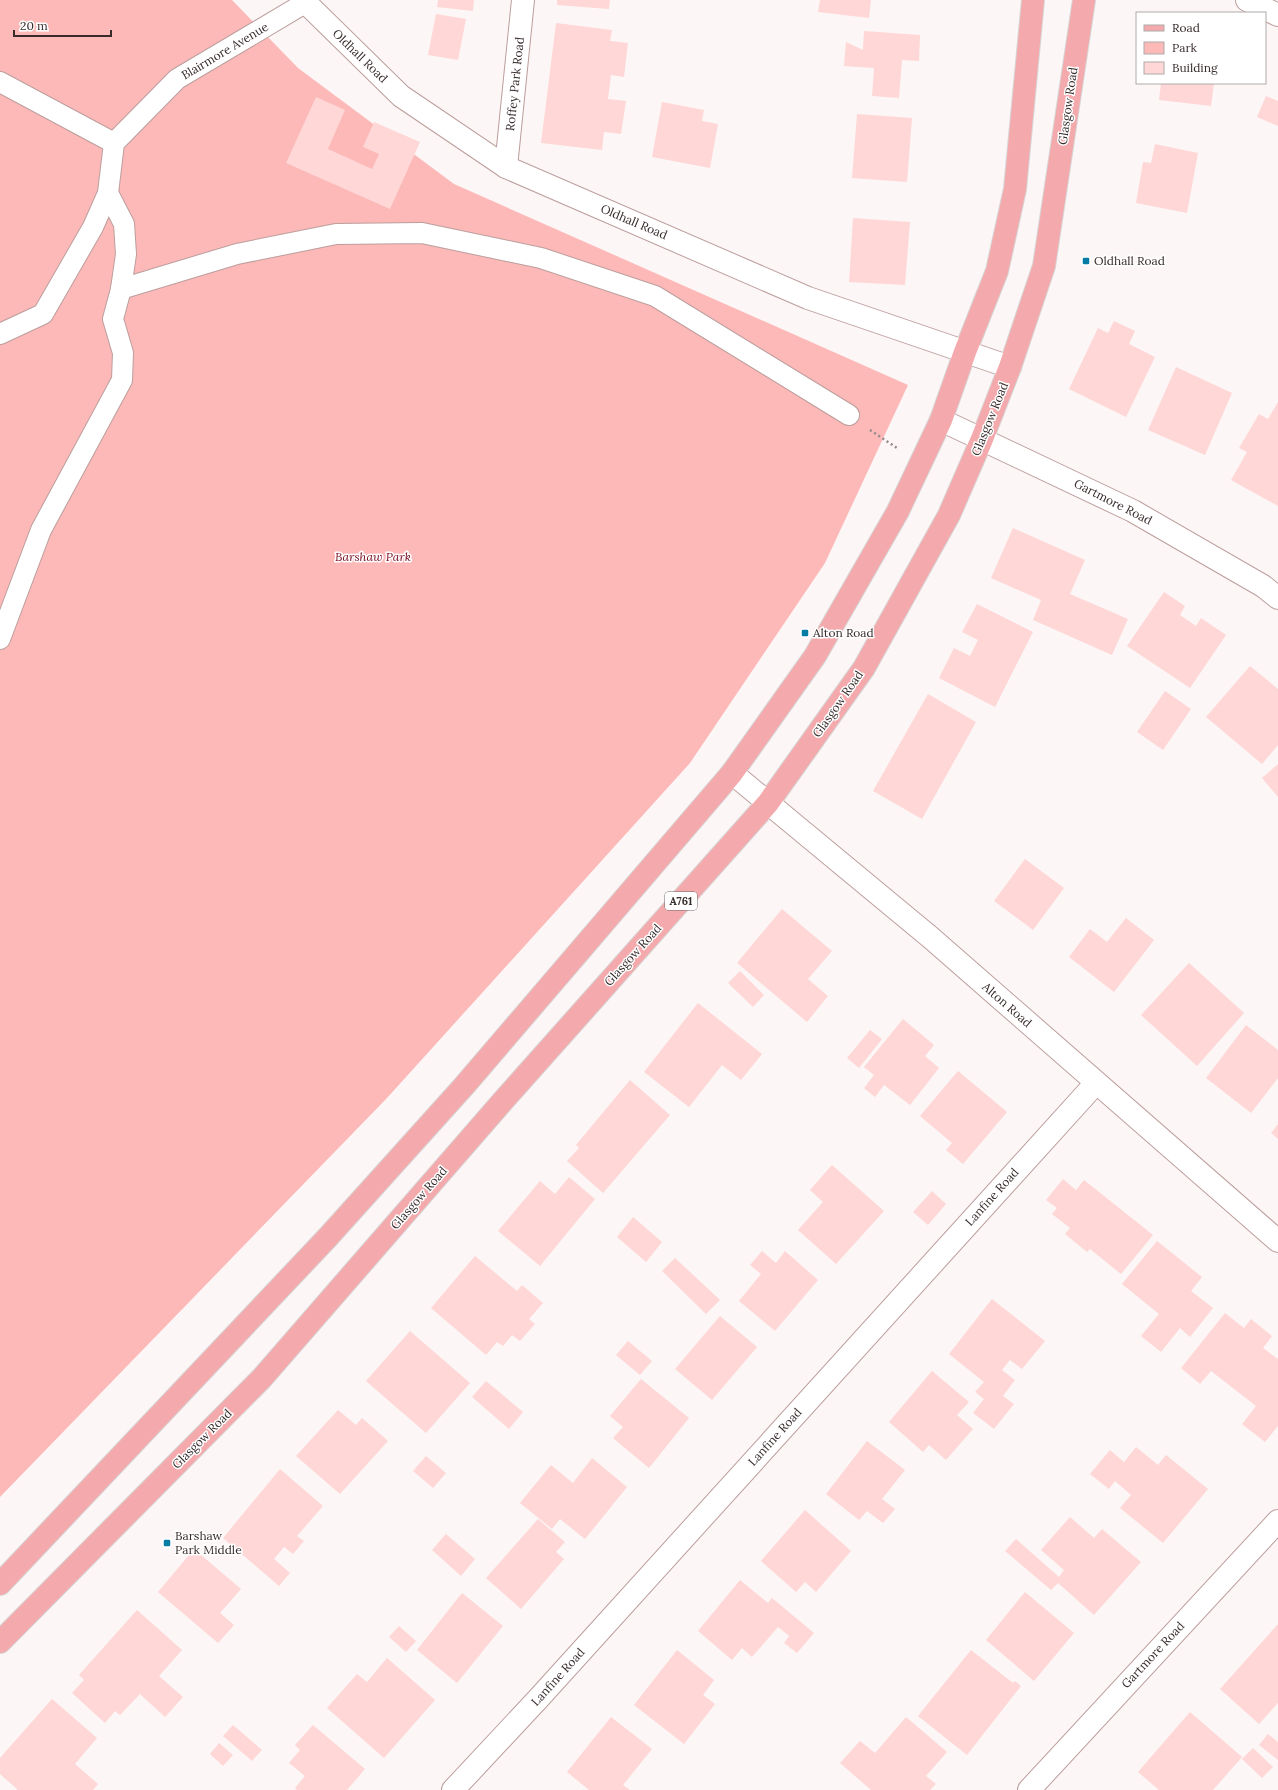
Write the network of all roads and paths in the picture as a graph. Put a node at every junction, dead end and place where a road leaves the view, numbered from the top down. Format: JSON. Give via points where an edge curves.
{"nodes":[{"id":1,"x":523,"y":0,"type":"edge"},
{"id":2,"x":1033,"y":0,"type":"edge"},
{"id":3,"x":1084,"y":0,"type":"edge"},
{"id":4,"x":1247,"y":0,"type":"edge"},
{"id":5,"x":304,"y":1,"type":"edge"},
{"id":6,"x":1278,"y":15,"type":"edge"},
{"id":7,"x":0,"y":82,"type":"edge"},
{"id":8,"x":114,"y":143,"type":"junction"},
{"id":9,"x":506,"y":167,"type":"junction"},
{"id":10,"x":108,"y":193,"type":"junction"},
{"id":11,"x":121,"y":289,"type":"junction"},
{"id":12,"x":0,"y":334,"type":"edge"},
{"id":13,"x":965,"y":352,"type":"junction"},
{"id":14,"x":1010,"y":367,"type":"junction"},
{"id":15,"x":849,"y":415,"type":"joint"},
{"id":16,"x":941,"y":420,"type":"junction"},
{"id":17,"x":982,"y":439,"type":"junction"},
{"id":18,"x":903,"y":453,"type":"dead end"},
{"id":19,"x":1278,"y":598,"type":"edge"},
{"id":20,"x":0,"y":639,"type":"edge"},
{"id":21,"x":732,"y":773,"type":"junction"},
{"id":22,"x":768,"y":803,"type":"junction"},
{"id":23,"x":1096,"y":1083,"type":"junction"},
{"id":24,"x":1278,"y":1241,"type":"edge"},
{"id":25,"x":1278,"y":1521,"type":"edge"},
{"id":26,"x":0,"y":1584,"type":"edge"},
{"id":27,"x":0,"y":1642,"type":"edge"},
{"id":28,"x":453,"y":1790,"type":"edge"},
{"id":29,"x":1029,"y":1790,"type":"edge"}],
"edges":[{"from":1,"to":9,"type":"street","name":"Roffey Park Road"},
{"from":2,"to":13,"type":"main road","via":[[1015,189],[998,270]]},
{"from":3,"to":14,"type":"main road","name":"Glasgow Road","number":"A761","via":[[1044,266]]},
{"from":4,"to":6,"type":"street"},
{"from":5,"to":8,"type":"lane","name":"Blairmore Avenue","via":[[177,79]]},
{"from":5,"to":9,"type":"street","name":"Oldhall Road","via":[[401,96]]},
{"from":7,"to":8,"type":"lane"},
{"from":8,"to":10,"type":"lane"},
{"from":9,"to":13,"type":"street","name":"Oldhall Road","via":[[808,298]]},
{"from":10,"to":11,"type":"lane","via":[[124,224],[126,254]]},
{"from":10,"to":12,"type":"lane","via":[[93,227],[43,314]]},
{"from":11,"to":15,"type":"lane","via":[[238,254],[336,234],[422,233],[541,258],[655,296]]},
{"from":11,"to":20,"type":"lane","via":[[113,319],[123,353],[122,380],[41,530]]},
{"from":13,"to":14,"type":"street","name":"Oldhall Road"},
{"from":13,"to":16,"type":"main road"},
{"from":14,"to":17,"type":"main road","name":"Glasgow Road","number":"A761"},
{"from":15,"to":18,"type":"path"},
{"from":16,"to":17,"type":"street","name":"Gartmore Road"},
{"from":16,"to":21,"type":"main road","via":[[898,512],[815,656]]},
{"from":17,"to":19,"type":"street","name":"Gartmore Road","via":[[1133,511],[1256,582]]},
{"from":17,"to":22,"type":"main road","name":"Glasgow Road","number":"A761","via":[[949,515],[864,668]]},
{"from":21,"to":22,"type":"street","name":"Alton Road"},
{"from":21,"to":26,"type":"main road","via":[[464,1086],[354,1208]]},
{"from":22,"to":23,"type":"street","name":"Alton Road","via":[[930,937]]},
{"from":22,"to":27,"type":"main road","name":"Glasgow Road","number":"A761","via":[[502,1102],[262,1378]]},
{"from":23,"to":24,"type":"street","name":"Alton Road"},
{"from":23,"to":28,"type":"street","name":"Lanfine Road"},
{"from":25,"to":29,"type":"street","name":"Gartmore Road"}]}
